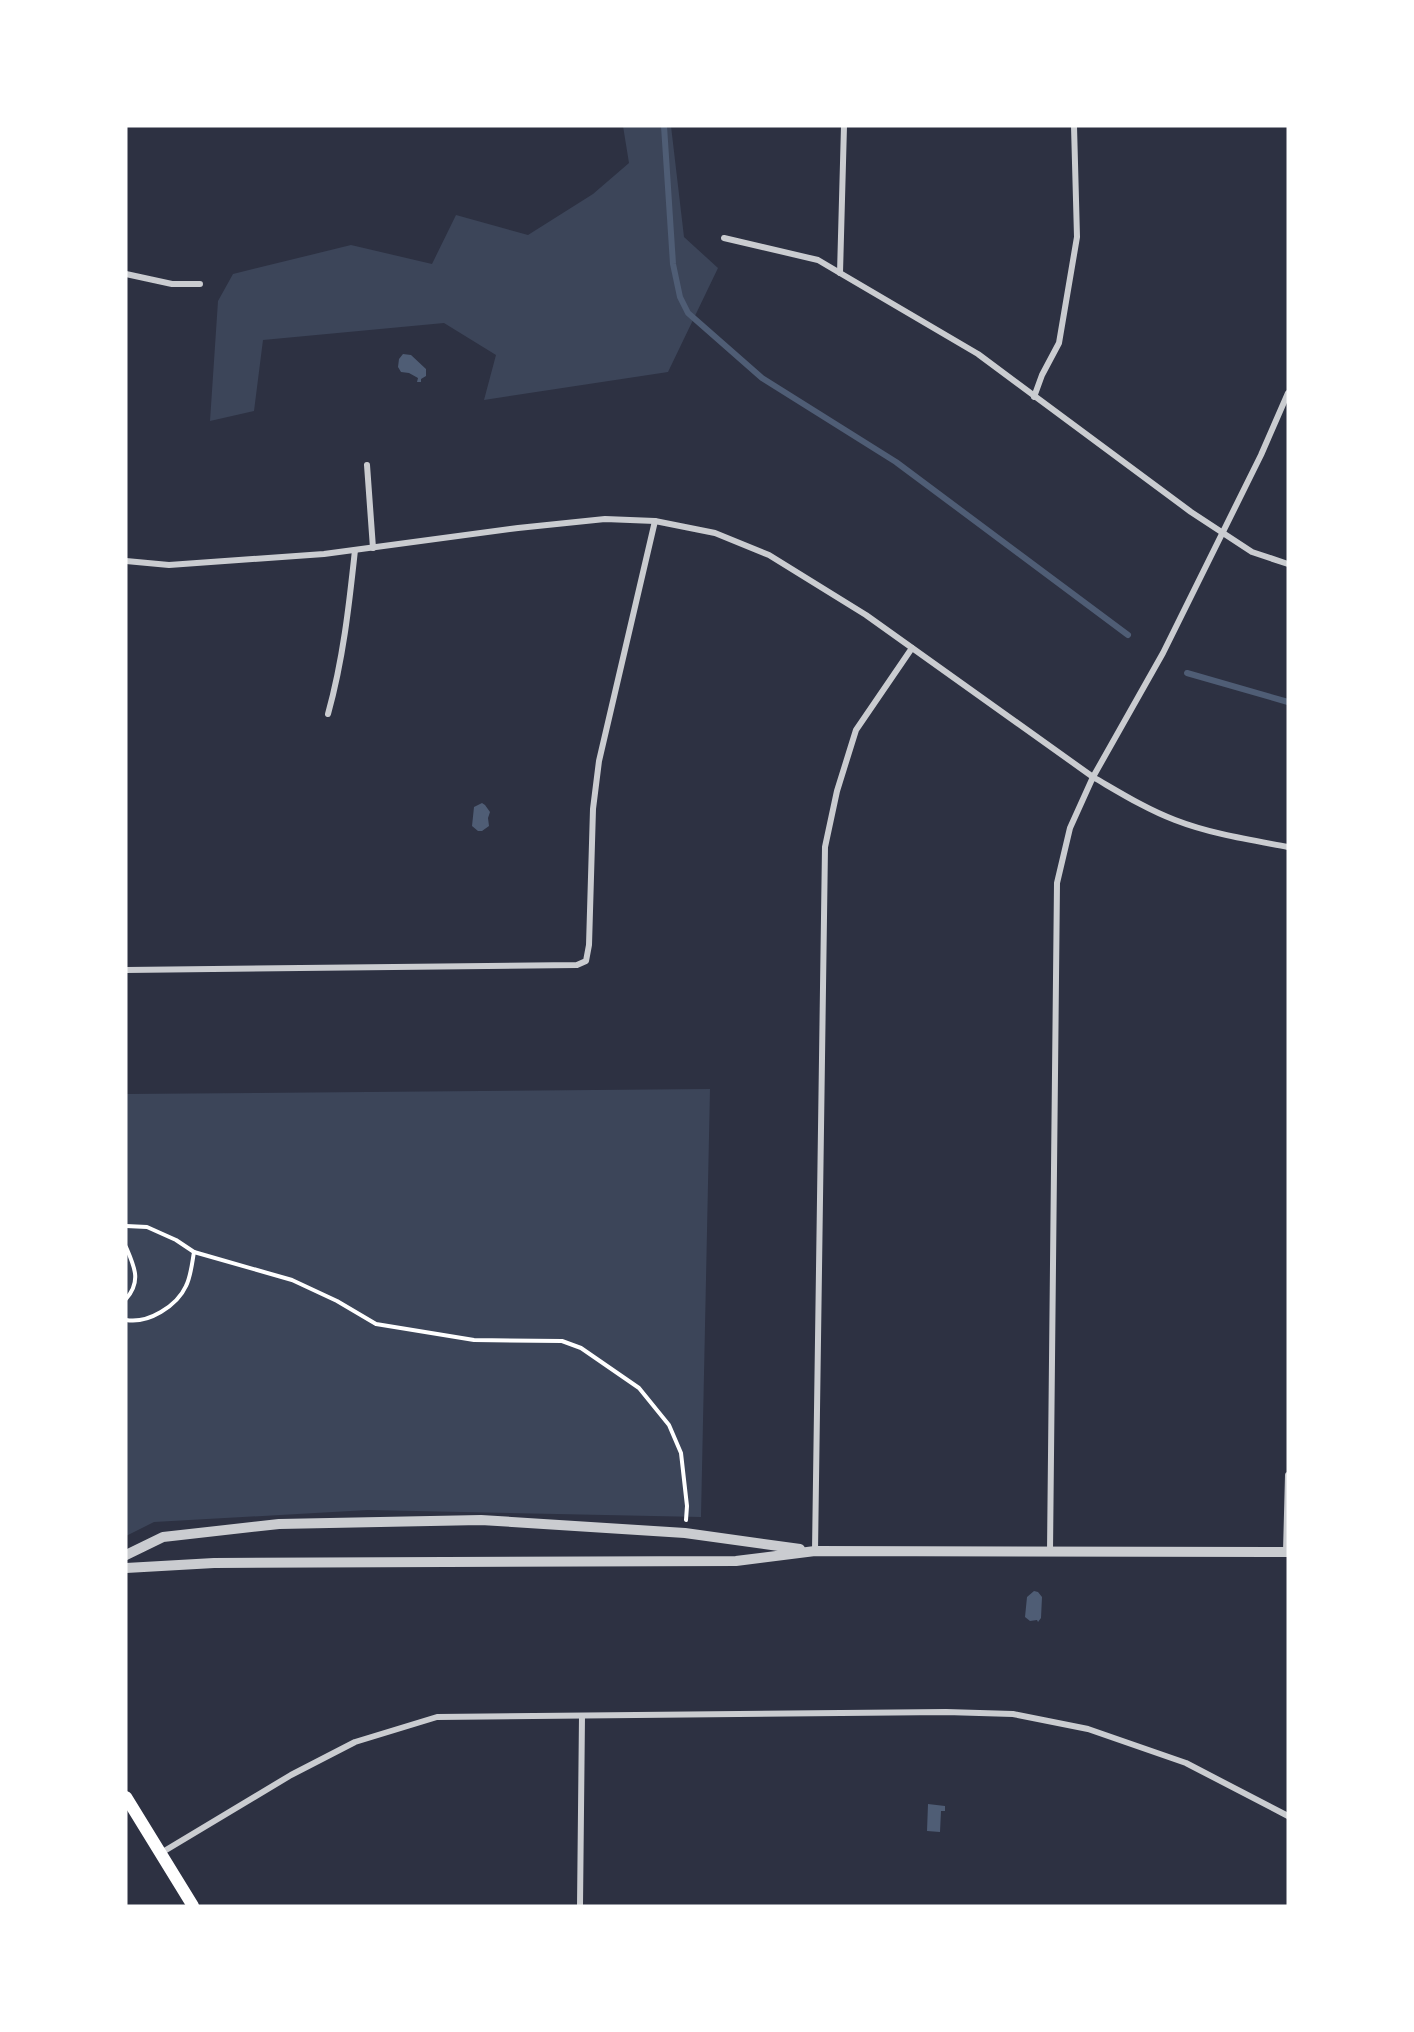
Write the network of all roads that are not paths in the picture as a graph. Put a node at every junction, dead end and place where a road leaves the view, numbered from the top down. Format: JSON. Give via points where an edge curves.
{"nodes":[{"id":1,"x":844,"y":126,"type":"edge"},
{"id":2,"x":1074,"y":126,"type":"edge"},
{"id":3,"x":724,"y":238,"type":"dead end"},
{"id":4,"x":840,"y":273,"type":"junction"},
{"id":5,"x":126,"y":274,"type":"edge"},
{"id":6,"x":200,"y":284,"type":"dead end"},
{"id":7,"x":1288,"y":393,"type":"edge"},
{"id":8,"x":1034,"y":397,"type":"junction"},
{"id":9,"x":367,"y":465,"type":"dead end"},
{"id":10,"x":655,"y":520,"type":"junction"},
{"id":11,"x":1222,"y":533,"type":"junction"},
{"id":12,"x":373,"y":548,"type":"junction"},
{"id":13,"x":354,"y":550,"type":"junction"},
{"id":14,"x":126,"y":561,"type":"edge"},
{"id":15,"x":1288,"y":564,"type":"edge"},
{"id":16,"x":912,"y":648,"type":"junction"},
{"id":17,"x":328,"y":714,"type":"dead end"},
{"id":18,"x":1093,"y":777,"type":"junction"},
{"id":19,"x":1288,"y":847,"type":"edge"},
{"id":20,"x":126,"y":970,"type":"edge"},
{"id":21,"x":1288,"y":1475,"type":"edge"},
{"id":22,"x":815,"y":1551,"type":"junction"},
{"id":23,"x":1050,"y":1551,"type":"junction"},
{"id":24,"x":1287,"y":1552,"type":"edge"},
{"id":25,"x":126,"y":1555,"type":"edge"},
{"id":26,"x":126,"y":1568,"type":"edge"},
{"id":27,"x":582,"y":1716,"type":"junction"},
{"id":28,"x":126,"y":1797,"type":"edge"},
{"id":29,"x":1288,"y":1816,"type":"edge"},
{"id":30,"x":160,"y":1852,"type":"junction"},
{"id":31,"x":193,"y":1906,"type":"edge"},
{"id":32,"x":580,"y":1906,"type":"edge"}],
"edges":[{"from":1,"to":4,"type":"street"},
{"from":2,"to":8,"type":"street","via":[[1077,237],[1059,343]]},
{"from":3,"to":4,"type":"street","via":[[818,260]]},
{"from":4,"to":8,"type":"street","via":[[978,354]]},
{"from":5,"to":6,"type":"street","via":[[172,284]]},
{"from":7,"to":11,"type":"street"},
{"from":8,"to":11,"type":"street"},
{"from":9,"to":12,"type":"street"},
{"from":10,"to":12,"type":"street","via":[[605,519]]},
{"from":10,"to":16,"type":"street","via":[[715,533],[769,555]]},
{"from":10,"to":20,"type":"street","via":[[600,761],[593,809],[586,961],[578,965]]},
{"from":11,"to":15,"type":"street","via":[[1252,552]]},
{"from":11,"to":18,"type":"street"},
{"from":12,"to":13,"type":"street"},
{"from":13,"to":14,"type":"street","via":[[170,565]]},
{"from":13,"to":17,"type":"street","via":[[348,620]]},
{"from":16,"to":18,"type":"street"},
{"from":16,"to":22,"type":"street","via":[[856,730],[825,847]]},
{"from":18,"to":19,"type":"street","via":[[1176,820]]},
{"from":18,"to":23,"type":"street","via":[[1070,828],[1057,883]]},
{"from":21,"to":24,"type":"street"},
{"from":22,"to":23,"type":"street"},
{"from":22,"to":25,"type":"street","via":[[685,1533],[481,1520],[279,1524],[163,1537]]},
{"from":22,"to":26,"type":"street","via":[[736,1561],[213,1563]]},
{"from":23,"to":24,"type":"street"},
{"from":27,"to":29,"type":"street","via":[[1013,1714],[1088,1729],[1186,1763]]},
{"from":27,"to":30,"type":"street","via":[[437,1717],[356,1742],[291,1775]]},
{"from":27,"to":32,"type":"street"},
{"from":28,"to":30,"type":"main road"},
{"from":30,"to":31,"type":"main road"}]}
